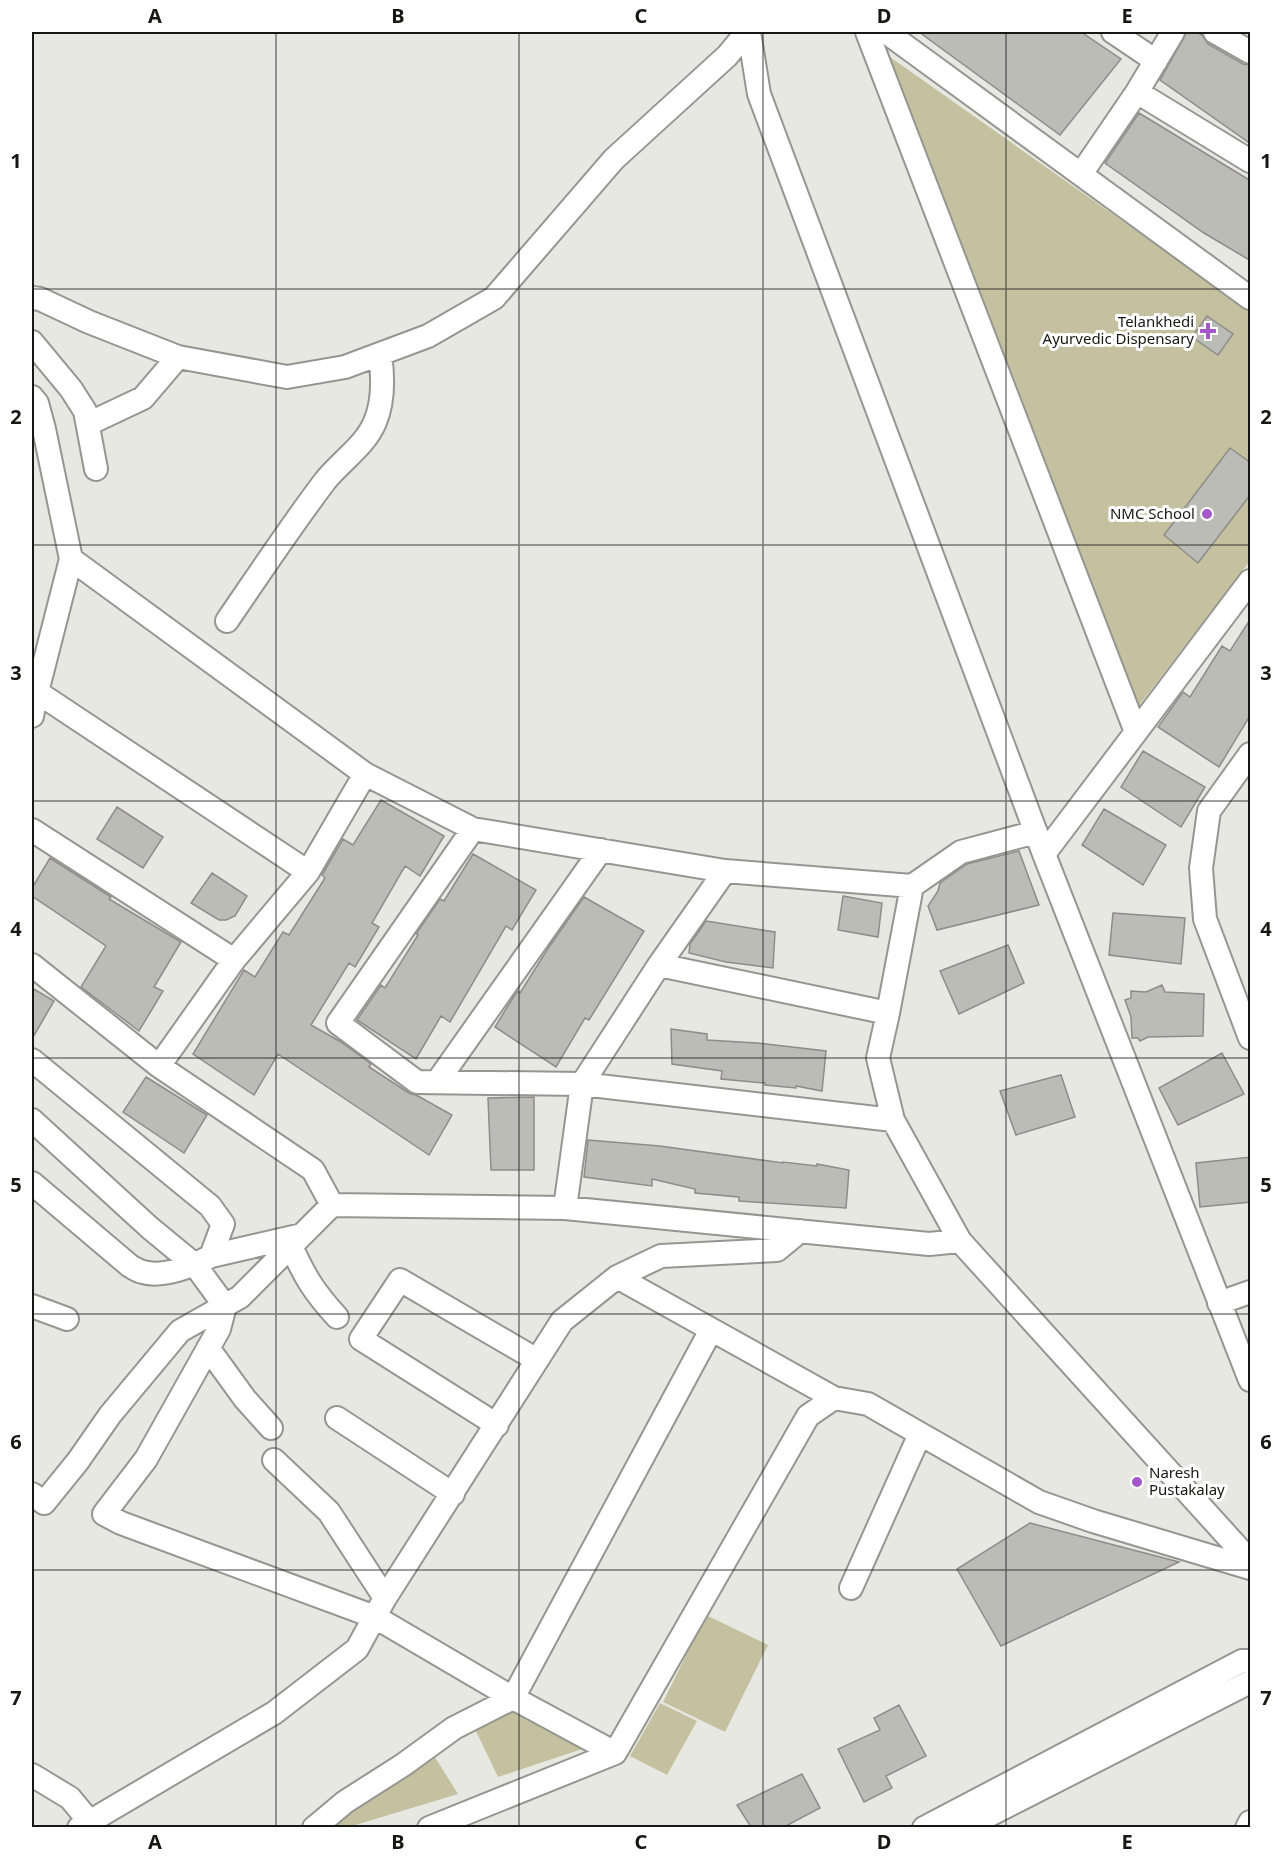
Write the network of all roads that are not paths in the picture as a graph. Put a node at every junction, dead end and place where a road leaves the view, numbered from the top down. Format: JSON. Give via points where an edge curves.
{"nodes":[{"id":1,"x":748,"y":32,"type":"edge"},
{"id":2,"x":867,"y":32,"type":"edge"},
{"id":3,"x":886,"y":32,"type":"edge"},
{"id":4,"x":1113,"y":32,"type":"edge"},
{"id":5,"x":1173,"y":32,"type":"edge"},
{"id":6,"x":1215,"y":32,"type":"edge"},
{"id":7,"x":1251,"y":52,"type":"edge"},
{"id":8,"x":1156,"y":61,"type":"junction"},
{"id":9,"x":1137,"y":92,"type":"junction"},
{"id":10,"x":1251,"y":161,"type":"edge"},
{"id":11,"x":1081,"y":174,"type":"junction"},
{"id":12,"x":34,"y":294,"type":"edge"},
{"id":13,"x":1251,"y":298,"type":"edge"},
{"id":14,"x":32,"y":342,"type":"edge"},
{"id":15,"x":380,"y":354,"type":"junction"},
{"id":16,"x":178,"y":357,"type":"junction"},
{"id":17,"x":32,"y":397,"type":"edge"},
{"id":18,"x":88,"y":424,"type":"junction"},
{"id":19,"x":96,"y":469,"type":"dead end"},
{"id":20,"x":71,"y":559,"type":"junction"},
{"id":21,"x":1251,"y":581,"type":"edge"},
{"id":22,"x":227,"y":621,"type":"dead end"},
{"id":23,"x":37,"y":692,"type":"junction"},
{"id":24,"x":32,"y":716,"type":"edge"},
{"id":25,"x":1136,"y":732,"type":"junction"},
{"id":26,"x":1251,"y":754,"type":"edge"},
{"id":27,"x":365,"y":774,"type":"junction"},
{"id":28,"x":473,"y":829,"type":"junction"},
{"id":29,"x":32,"y":830,"type":"edge"},
{"id":30,"x":1036,"y":832,"type":"junction"},
{"id":31,"x":601,"y":850,"type":"junction"},
{"id":32,"x":1044,"y":854,"type":"junction"},
{"id":33,"x":725,"y":871,"type":"junction"},
{"id":34,"x":308,"y":872,"type":"junction"},
{"id":35,"x":912,"y":886,"type":"junction"},
{"id":36,"x":234,"y":960,"type":"junction"},
{"id":37,"x":32,"y":965,"type":"edge"},
{"id":38,"x":659,"y":965,"type":"junction"},
{"id":39,"x":888,"y":1013,"type":"junction"},
{"id":40,"x":1251,"y":1038,"type":"edge"},
{"id":41,"x":32,"y":1060,"type":"edge"},
{"id":42,"x":159,"y":1066,"type":"junction"},
{"id":43,"x":437,"y":1082,"type":"junction"},
{"id":44,"x":582,"y":1084,"type":"junction"},
{"id":45,"x":32,"y":1120,"type":"edge"},
{"id":46,"x":893,"y":1120,"type":"junction"},
{"id":47,"x":32,"y":1183,"type":"edge"},
{"id":48,"x":332,"y":1205,"type":"junction"},
{"id":49,"x":565,"y":1208,"type":"junction"},
{"id":50,"x":800,"y":1231,"type":"junction"},
{"id":51,"x":296,"y":1241,"type":"junction"},
{"id":52,"x":960,"y":1241,"type":"junction"},
{"id":53,"x":203,"y":1261,"type":"junction"},
{"id":54,"x":616,"y":1277,"type":"junction"},
{"id":55,"x":1251,"y":1292,"type":"edge"},
{"id":56,"x":1219,"y":1303,"type":"junction"},
{"id":57,"x":225,"y":1305,"type":"junction"},
{"id":58,"x":32,"y":1306,"type":"edge"},
{"id":59,"x":338,"y":1317,"type":"dead end"},
{"id":60,"x":67,"y":1318,"type":"dead end"},
{"id":61,"x":711,"y":1330,"type":"junction"},
{"id":62,"x":208,"y":1348,"type":"junction"},
{"id":63,"x":537,"y":1360,"type":"junction"},
{"id":64,"x":1251,"y":1380,"type":"edge"},
{"id":65,"x":834,"y":1398,"type":"junction"},
{"id":66,"x":337,"y":1418,"type":"dead end"},
{"id":67,"x":496,"y":1425,"type":"junction"},
{"id":68,"x":271,"y":1428,"type":"dead end"},
{"id":69,"x":920,"y":1434,"type":"junction"},
{"id":70,"x":274,"y":1460,"type":"dead end"},
{"id":71,"x":32,"y":1494,"type":"edge"},
{"id":72,"x":453,"y":1494,"type":"junction"},
{"id":73,"x":1251,"y":1561,"type":"edge"},
{"id":74,"x":1251,"y":1568,"type":"edge"},
{"id":75,"x":851,"y":1588,"type":"dead end"},
{"id":76,"x":380,"y":1608,"type":"junction"},
{"id":77,"x":1251,"y":1661,"type":"edge"},
{"id":78,"x":1251,"y":1682,"type":"edge"},
{"id":79,"x":513,"y":1698,"type":"junction"},
{"id":80,"x":615,"y":1753,"type":"junction"},
{"id":81,"x":32,"y":1775,"type":"edge"},
{"id":82,"x":1251,"y":1822,"type":"edge"},
{"id":83,"x":84,"y":1824,"type":"edge"},
{"id":84,"x":314,"y":1827,"type":"edge"},
{"id":85,"x":429,"y":1827,"type":"edge"},
{"id":86,"x":924,"y":1827,"type":"edge"},
{"id":87,"x":964,"y":1827,"type":"edge"},
{"id":88,"x":1247,"y":1827,"type":"edge"}],
"edges":[{"from":1,"to":15,"type":"street","via":[[728,56],[614,159],[494,298],[428,336]]},
{"from":1,"to":30,"type":"street","via":[[759,94]]},
{"from":2,"to":25,"type":"street"},
{"from":3,"to":11,"type":"street"},
{"from":4,"to":8,"type":"street"},
{"from":5,"to":8,"type":"street"},
{"from":6,"to":7,"type":"street"},
{"from":8,"to":9,"type":"street"},
{"from":9,"to":10,"type":"street"},
{"from":9,"to":11,"type":"street"},
{"from":11,"to":13,"type":"street"},
{"from":12,"to":16,"type":"street","via":[[88,322]]},
{"from":14,"to":18,"type":"street","via":[[71,389]]},
{"from":15,"to":16,"type":"street","via":[[345,367],[287,377]]},
{"from":15,"to":22,"type":"street","via":[[382,392],[372,428],[326,481]]},
{"from":16,"to":18,"type":"street","via":[[143,398]]},
{"from":17,"to":20,"type":"street","via":[[44,429]]},
{"from":18,"to":19,"type":"street"},
{"from":20,"to":23,"type":"street"},
{"from":20,"to":27,"type":"street"},
{"from":21,"to":25,"type":"street"},
{"from":23,"to":24,"type":"street"},
{"from":23,"to":34,"type":"street"},
{"from":25,"to":32,"type":"street"},
{"from":26,"to":40,"type":"street","via":[[1209,811],[1201,868],[1205,918]]},
{"from":27,"to":28,"type":"street"},
{"from":27,"to":34,"type":"street"},
{"from":28,"to":31,"type":"street"},
{"from":28,"to":43,"type":"street","via":[[338,1023],[417,1082]]},
{"from":29,"to":36,"type":"street"},
{"from":30,"to":32,"type":"street"},
{"from":30,"to":35,"type":"street","via":[[961,852]]},
{"from":31,"to":33,"type":"street"},
{"from":31,"to":43,"type":"street"},
{"from":32,"to":56,"type":"street"},
{"from":33,"to":35,"type":"street"},
{"from":33,"to":38,"type":"street"},
{"from":34,"to":36,"type":"street"},
{"from":35,"to":39,"type":"street"},
{"from":36,"to":42,"type":"street"},
{"from":37,"to":42,"type":"street"},
{"from":38,"to":39,"type":"street"},
{"from":38,"to":44,"type":"street"},
{"from":39,"to":46,"type":"street","via":[[878,1058]]},
{"from":41,"to":53,"type":"street","via":[[210,1206],[223,1224]]},
{"from":42,"to":48,"type":"street","via":[[313,1170]]},
{"from":43,"to":44,"type":"street"},
{"from":44,"to":46,"type":"street"},
{"from":44,"to":49,"type":"street"},
{"from":45,"to":53,"type":"street","via":[[150,1228]]},
{"from":46,"to":52,"type":"street"},
{"from":47,"to":53,"type":"street","via":[[142,1272],[157,1274]]},
{"from":48,"to":49,"type":"street"},
{"from":48,"to":51,"type":"street"},
{"from":49,"to":50,"type":"street"},
{"from":50,"to":52,"type":"street","via":[[929,1244]]},
{"from":50,"to":54,"type":"street","via":[[777,1250],[661,1256]]},
{"from":51,"to":53,"type":"street"},
{"from":51,"to":57,"type":"street","via":[[240,1297]]},
{"from":51,"to":59,"type":"street","via":[[301,1270],[316,1294]]},
{"from":52,"to":73,"type":"street"},
{"from":53,"to":57,"type":"street"},
{"from":54,"to":61,"type":"street"},
{"from":54,"to":63,"type":"street","via":[[562,1321]]},
{"from":55,"to":56,"type":"street"},
{"from":56,"to":64,"type":"street"},
{"from":57,"to":62,"type":"street","via":[[219,1329]]},
{"from":57,"to":71,"type":"street","via":[[180,1331],[44,1503]]},
{"from":58,"to":60,"type":"street"},
{"from":61,"to":65,"type":"street"},
{"from":61,"to":79,"type":"street"},
{"from":62,"to":68,"type":"street"},
{"from":62,"to":76,"type":"street","via":[[146,1459],[104,1514],[121,1523]]},
{"from":63,"to":67,"type":"street"},
{"from":63,"to":67,"type":"street","via":[[400,1280],[362,1339]]},
{"from":65,"to":69,"type":"street","via":[[868,1404]]},
{"from":65,"to":80,"type":"street","via":[[808,1416]]},
{"from":66,"to":72,"type":"street"},
{"from":67,"to":72,"type":"street"},
{"from":69,"to":74,"type":"street","via":[[1039,1502]]},
{"from":69,"to":75,"type":"street"},
{"from":70,"to":76,"type":"street","via":[[329,1512]]},
{"from":72,"to":76,"type":"street"},
{"from":76,"to":79,"type":"street"},
{"from":76,"to":83,"type":"street","via":[[357,1648],[274,1713]]},
{"from":77,"to":86,"type":"street","via":[[1242,1661]]},
{"from":78,"to":87,"type":"street"},
{"from":79,"to":80,"type":"street"},
{"from":79,"to":84,"type":"street","via":[[454,1728]]},
{"from":80,"to":85,"type":"street"},
{"from":81,"to":83,"type":"street","via":[[70,1798]]},
{"from":82,"to":88,"type":"street"}]}
